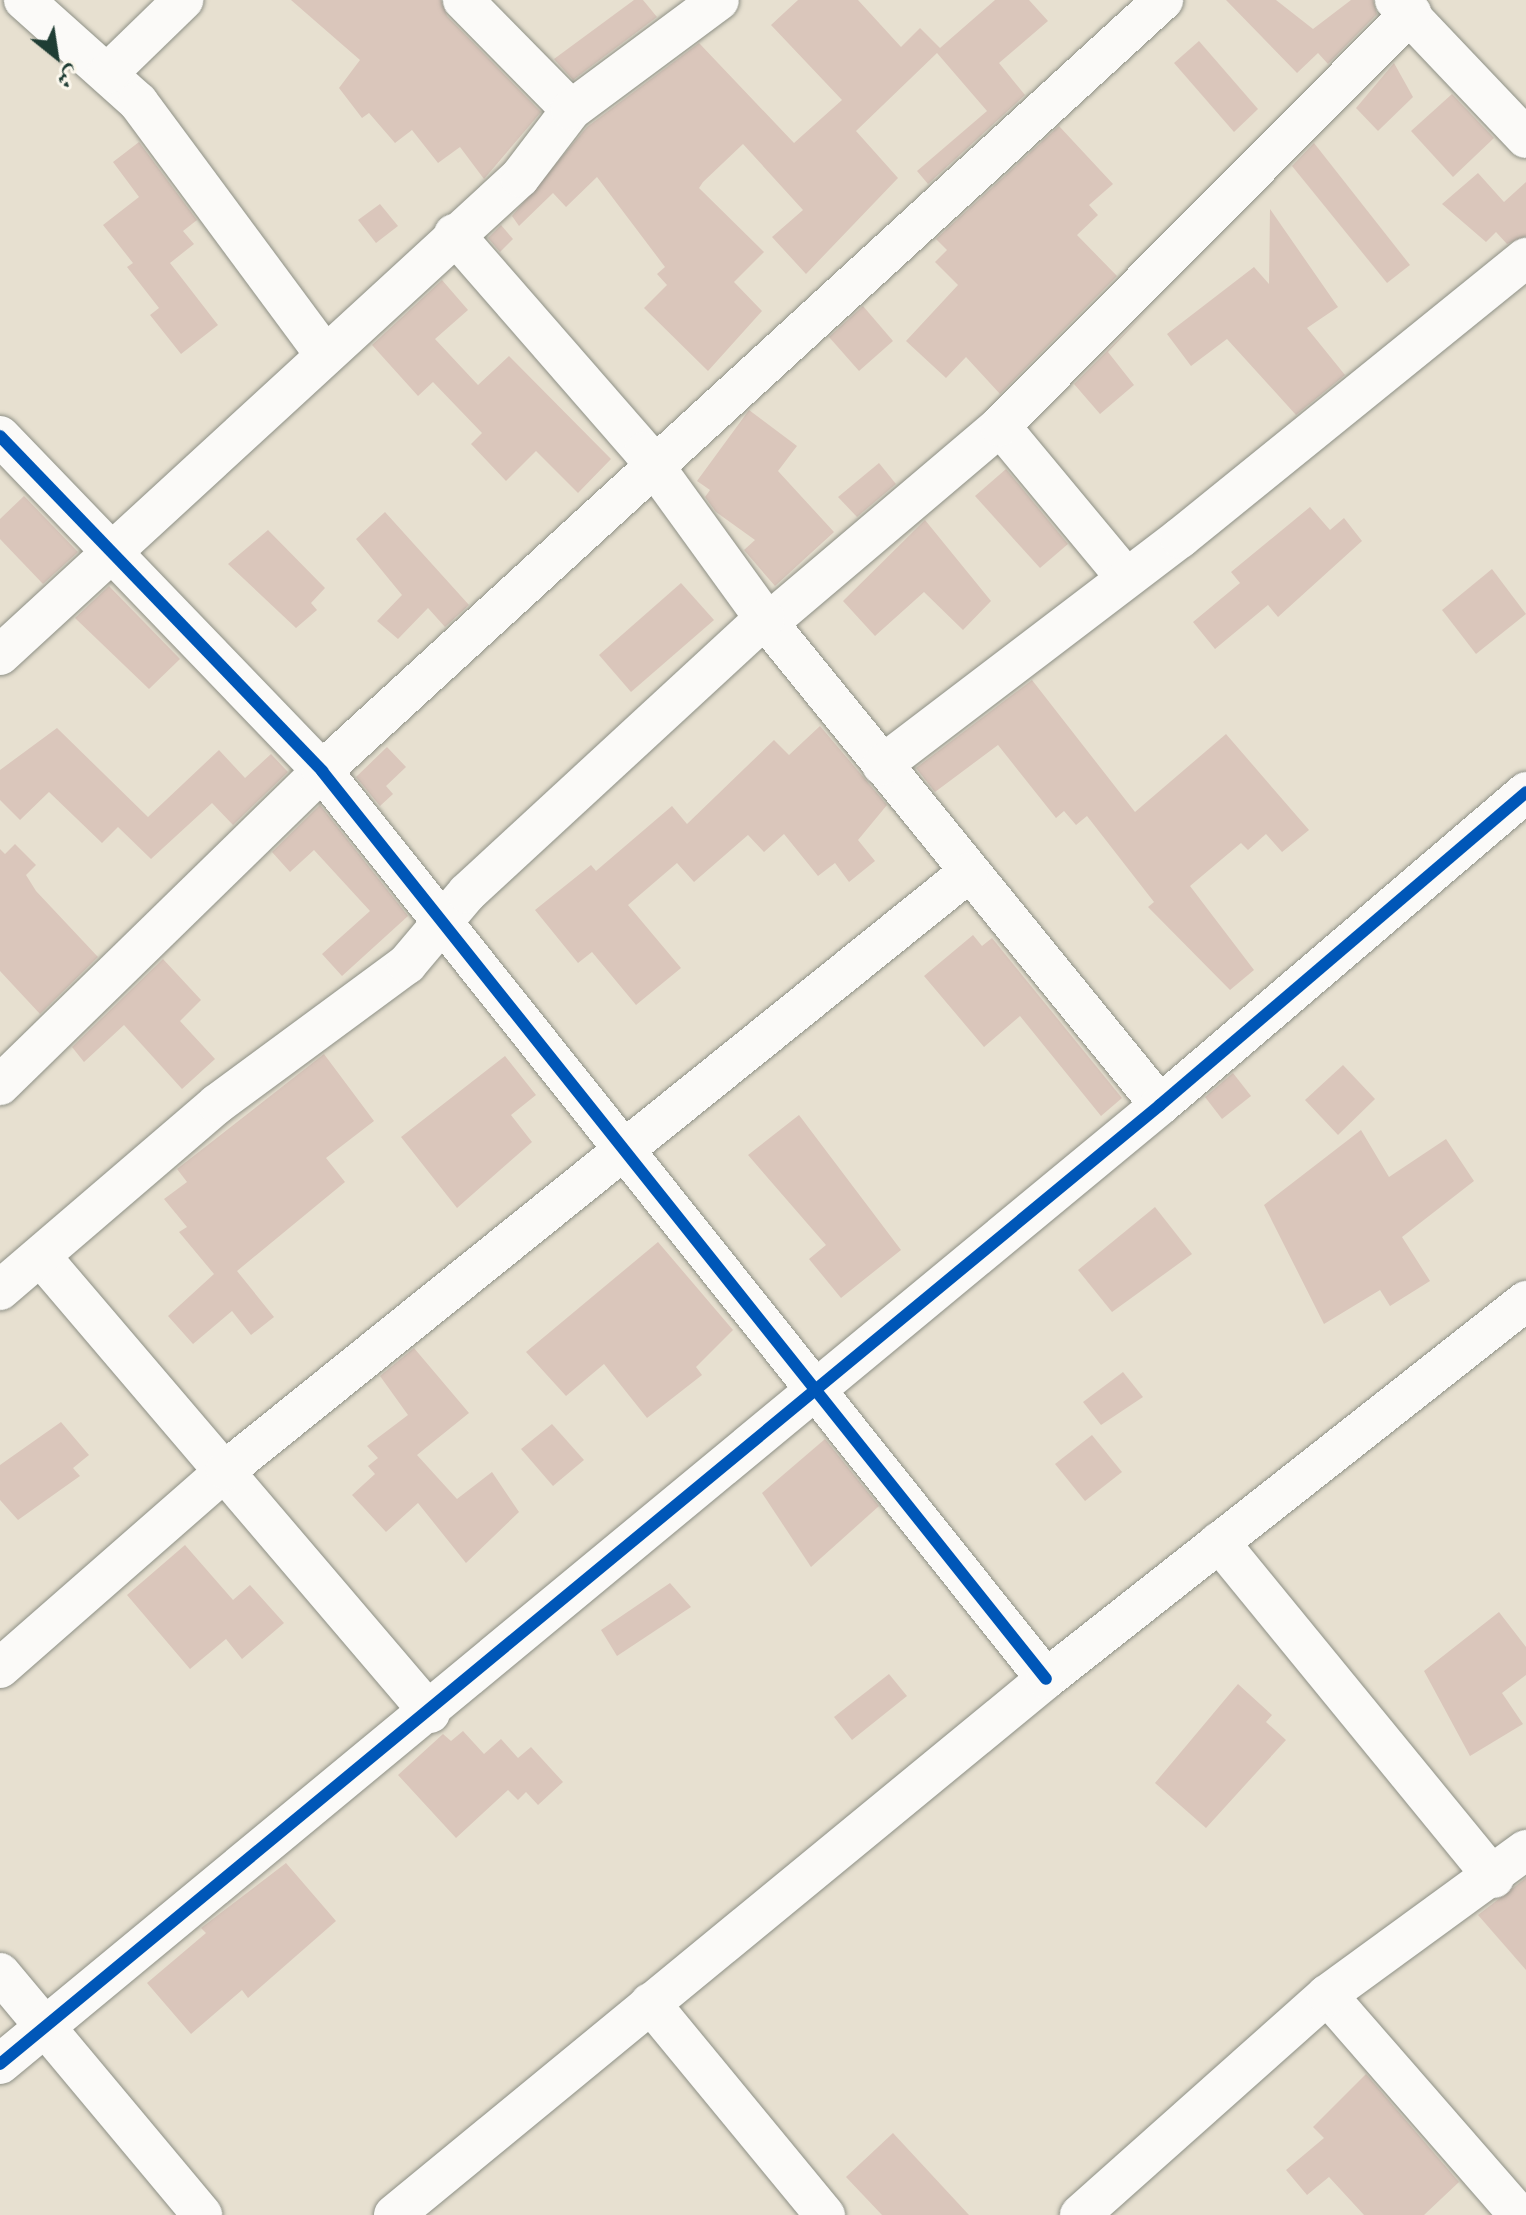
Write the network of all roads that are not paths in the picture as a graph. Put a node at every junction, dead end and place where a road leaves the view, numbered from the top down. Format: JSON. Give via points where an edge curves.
{"nodes":[{"id":1,"x":24,"y":0,"type":"edge"},
{"id":2,"x":183,"y":0,"type":"edge"},
{"id":3,"x":463,"y":0,"type":"edge"},
{"id":4,"x":719,"y":0,"type":"edge"},
{"id":5,"x":1163,"y":0,"type":"edge"},
{"id":6,"x":1399,"y":3,"type":"edge"},
{"id":7,"x":108,"y":73,"type":"junction"},
{"id":8,"x":571,"y":110,"type":"junction"},
{"id":9,"x":1526,"y":138,"type":"edge"},
{"id":10,"x":454,"y":234,"type":"junction"},
{"id":11,"x":1526,"y":258,"type":"edge"},
{"id":12,"x":323,"y":352,"type":"junction"},
{"id":13,"x":1000,"y":426,"type":"junction"},
{"id":14,"x":0,"y":436,"type":"edge"},
{"id":15,"x":658,"y":470,"type":"junction"},
{"id":16,"x":105,"y":552,"type":"junction"},
{"id":17,"x":1126,"y":578,"type":"junction"},
{"id":18,"x":767,"y":621,"type":"junction"},
{"id":19,"x":0,"y":655,"type":"edge"},
{"id":20,"x":882,"y":765,"type":"junction"},
{"id":21,"x":322,"y":771,"type":"junction"},
{"id":22,"x":1526,"y":792,"type":"edge"},
{"id":23,"x":968,"y":873,"type":"junction"},
{"id":24,"x":442,"y":920,"type":"junction"},
{"id":25,"x":0,"y":1085,"type":"edge"},
{"id":26,"x":1160,"y":1105,"type":"junction"},
{"id":27,"x":623,"y":1151,"type":"junction"},
{"id":28,"x":42,"y":1258,"type":"junction"},
{"id":29,"x":0,"y":1290,"type":"edge"},
{"id":30,"x":1526,"y":1301,"type":"edge"},
{"id":31,"x":818,"y":1390,"type":"junction"},
{"id":32,"x":226,"y":1470,"type":"junction"},
{"id":33,"x":1219,"y":1542,"type":"junction"},
{"id":34,"x":0,"y":1668,"type":"edge"},
{"id":35,"x":1046,"y":1679,"type":"junction"},
{"id":36,"x":430,"y":1713,"type":"junction"},
{"id":37,"x":1526,"y":1850,"type":"edge"},
{"id":38,"x":1494,"y":1878,"type":"junction"},
{"id":39,"x":0,"y":1973,"type":"edge"},
{"id":40,"x":1327,"y":1995,"type":"junction"},
{"id":41,"x":650,"y":2003,"type":"junction"},
{"id":42,"x":45,"y":2024,"type":"junction"},
{"id":43,"x":0,"y":2064,"type":"edge"},
{"id":44,"x":202,"y":2215,"type":"edge"},
{"id":45,"x":394,"y":2215,"type":"edge"},
{"id":46,"x":825,"y":2215,"type":"edge"},
{"id":47,"x":1080,"y":2215,"type":"edge"},
{"id":48,"x":1519,"y":2215,"type":"edge"}],
"edges":[{"from":1,"to":7,"type":"street"},
{"from":2,"to":7,"type":"street"},
{"from":3,"to":8,"type":"street"},
{"from":4,"to":8,"type":"street"},
{"from":5,"to":15,"type":"street"},
{"from":6,"to":9,"type":"street"},
{"from":6,"to":13,"type":"street"},
{"from":7,"to":12,"type":"street","via":[[179,153]]},
{"from":8,"to":10,"type":"street","via":[[520,177]]},
{"from":10,"to":12,"type":"street"},
{"from":10,"to":15,"type":"street"},
{"from":11,"to":17,"type":"street"},
{"from":12,"to":16,"type":"street"},
{"from":13,"to":17,"type":"street"},
{"from":13,"to":18,"type":"street"},
{"from":14,"to":16,"type":"street"},
{"from":15,"to":18,"type":"street"},
{"from":15,"to":21,"type":"street"},
{"from":16,"to":19,"type":"street"},
{"from":16,"to":21,"type":"street"},
{"from":17,"to":20,"type":"street"},
{"from":18,"to":20,"type":"street"},
{"from":18,"to":24,"type":"street"},
{"from":20,"to":23,"type":"street"},
{"from":21,"to":24,"type":"street"},
{"from":21,"to":25,"type":"street"},
{"from":22,"to":26,"type":"street"},
{"from":23,"to":26,"type":"street"},
{"from":23,"to":27,"type":"street"},
{"from":24,"to":27,"type":"street"},
{"from":24,"to":28,"type":"street","via":[[407,964],[217,1104]]},
{"from":26,"to":31,"type":"street"},
{"from":27,"to":31,"type":"street"},
{"from":27,"to":32,"type":"street"},
{"from":28,"to":29,"type":"street"},
{"from":28,"to":32,"type":"street"},
{"from":30,"to":33,"type":"street"},
{"from":31,"to":35,"type":"street"},
{"from":31,"to":36,"type":"street"},
{"from":32,"to":34,"type":"street"},
{"from":32,"to":36,"type":"street"},
{"from":33,"to":35,"type":"street"},
{"from":33,"to":38,"type":"street"},
{"from":35,"to":41,"type":"street"},
{"from":36,"to":42,"type":"street"},
{"from":37,"to":38,"type":"street"},
{"from":38,"to":40,"type":"street"},
{"from":39,"to":42,"type":"street"},
{"from":40,"to":47,"type":"street"},
{"from":40,"to":48,"type":"street"},
{"from":41,"to":45,"type":"street"},
{"from":41,"to":46,"type":"street"},
{"from":42,"to":43,"type":"street"},
{"from":42,"to":44,"type":"street"}]}
